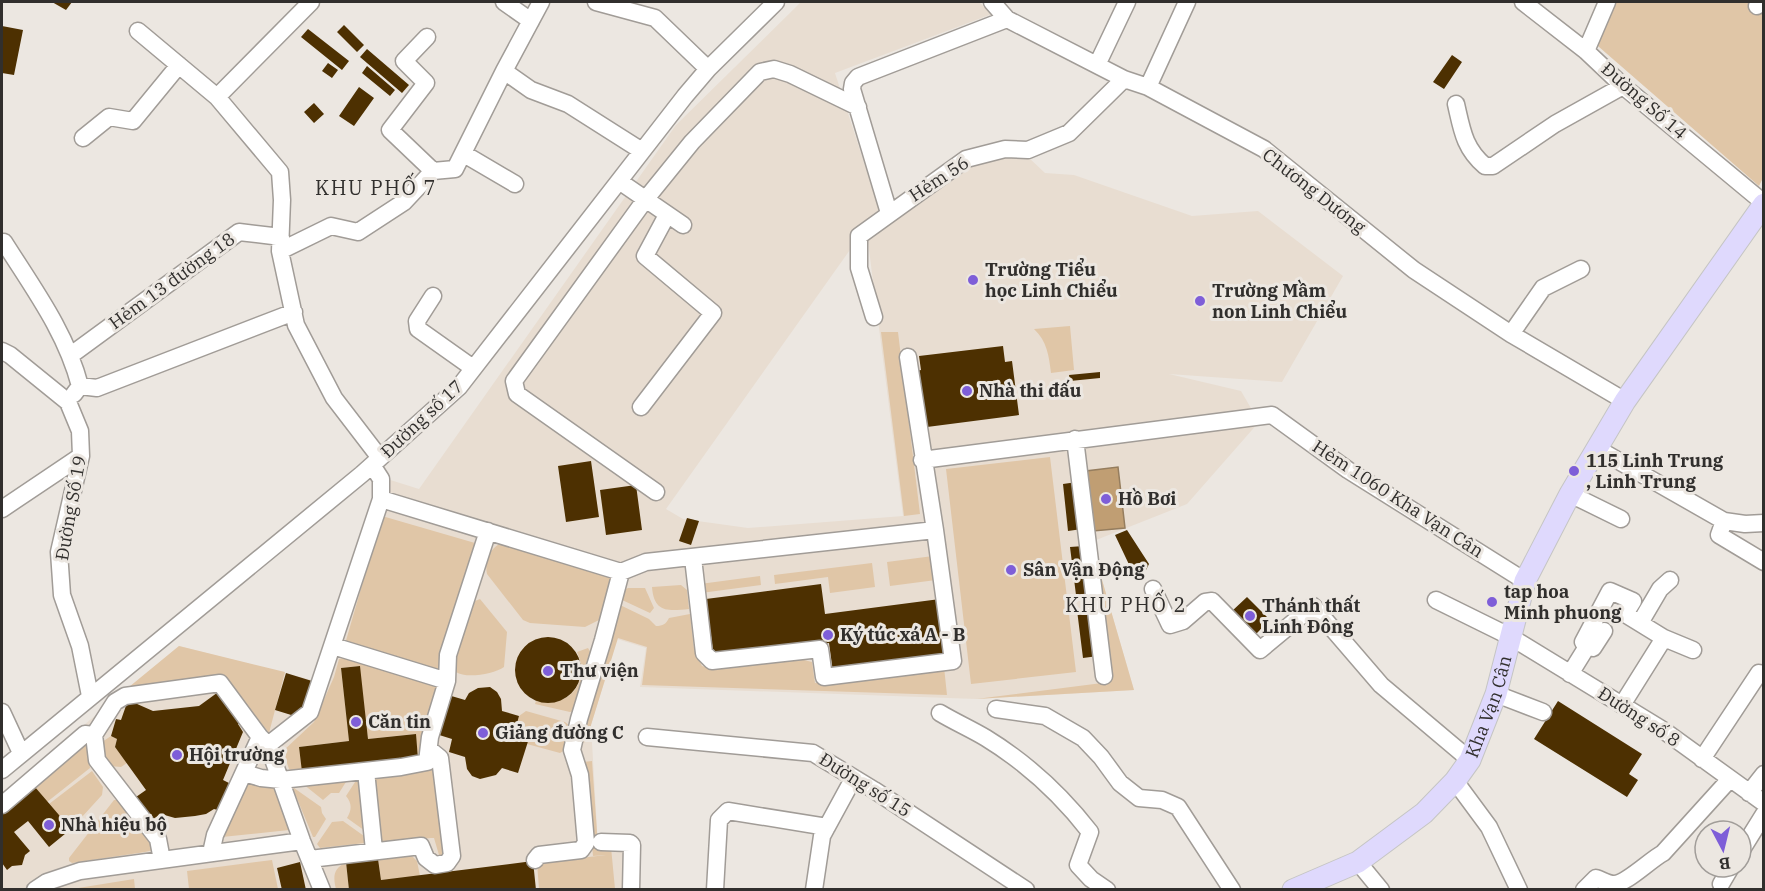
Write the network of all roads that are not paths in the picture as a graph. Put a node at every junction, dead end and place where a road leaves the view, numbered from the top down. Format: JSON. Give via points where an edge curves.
{"nodes":[{"id":1,"x":311,"y":2,"type":"edge"},
{"id":2,"x":504,"y":2,"type":"edge"},
{"id":3,"x":541,"y":2,"type":"edge"},
{"id":4,"x":597,"y":2,"type":"edge"},
{"id":5,"x":776,"y":2,"type":"edge"},
{"id":6,"x":1127,"y":2,"type":"edge"},
{"id":7,"x":1187,"y":2,"type":"edge"},
{"id":8,"x":1523,"y":2,"type":"edge"},
{"id":9,"x":1607,"y":2,"type":"edge"},
{"id":10,"x":999,"y":7,"type":"edge"},
{"id":11,"x":531,"y":21,"type":"junction"},
{"id":12,"x":138,"y":31,"type":"dead end"},
{"id":13,"x":427,"y":37,"type":"dead end"},
{"id":14,"x":1586,"y":51,"type":"junction"},
{"id":15,"x":179,"y":65,"type":"junction"},
{"id":16,"x":1096,"y":65,"type":"junction"},
{"id":17,"x":708,"y":69,"type":"junction"},
{"id":18,"x":504,"y":71,"type":"junction"},
{"id":19,"x":1124,"y":79,"type":"junction"},
{"id":20,"x":1623,"y":86,"type":"junction"},
{"id":21,"x":1148,"y":87,"type":"junction"},
{"id":22,"x":217,"y":97,"type":"junction"},
{"id":23,"x":1456,"y":104,"type":"dead end"},
{"id":24,"x":858,"y":107,"type":"junction"},
{"id":25,"x":83,"y":138,"type":"dead end"},
{"id":26,"x":642,"y":151,"type":"junction"},
{"id":27,"x":464,"y":154,"type":"junction"},
{"id":28,"x":433,"y":171,"type":"junction"},
{"id":29,"x":619,"y":181,"type":"junction"},
{"id":30,"x":515,"y":184,"type":"dead end"},
{"id":31,"x":645,"y":200,"type":"junction"},
{"id":32,"x":1764,"y":203,"type":"edge"},
{"id":33,"x":889,"y":213,"type":"junction"},
{"id":34,"x":667,"y":215,"type":"junction"},
{"id":35,"x":684,"y":225,"type":"dead end"},
{"id":36,"x":4,"y":242,"type":"dead end"},
{"id":37,"x":281,"y":244,"type":"junction"},
{"id":38,"x":1581,"y":270,"type":"dead end"},
{"id":39,"x":433,"y":296,"type":"dead end"},
{"id":40,"x":294,"y":312,"type":"junction"},
{"id":41,"x":874,"y":317,"type":"dead end"},
{"id":42,"x":1511,"y":334,"type":"junction"},
{"id":43,"x":2,"y":351,"type":"edge"},
{"id":44,"x":71,"y":355,"type":"junction"},
{"id":45,"x":908,"y":357,"type":"dead end"},
{"id":46,"x":473,"y":368,"type":"junction"},
{"id":47,"x":80,"y":386,"type":"junction"},
{"id":48,"x":1625,"y":401,"type":"junction"},
{"id":49,"x":68,"y":402,"type":"junction"},
{"id":50,"x":641,"y":407,"type":"dead end"},
{"id":51,"x":1075,"y":439,"type":"junction"},
{"id":52,"x":1596,"y":448,"type":"junction"},
{"id":53,"x":81,"y":456,"type":"junction"},
{"id":54,"x":922,"y":459,"type":"junction"},
{"id":55,"x":376,"y":461,"type":"junction"},
{"id":56,"x":656,"y":492,"type":"dead end"},
{"id":57,"x":1570,"y":494,"type":"junction"},
{"id":58,"x":381,"y":499,"type":"junction"},
{"id":59,"x":2,"y":509,"type":"edge"},
{"id":60,"x":1621,"y":519,"type":"dead end"},
{"id":61,"x":1724,"y":521,"type":"junction"},
{"id":62,"x":1764,"y":523,"type":"edge"},
{"id":63,"x":935,"y":530,"type":"junction"},
{"id":64,"x":488,"y":531,"type":"junction"},
{"id":65,"x":693,"y":558,"type":"junction"},
{"id":66,"x":1764,"y":562,"type":"edge"},
{"id":67,"x":621,"y":572,"type":"junction"},
{"id":68,"x":1670,"y":580,"type":"dead end"},
{"id":69,"x":1525,"y":581,"type":"junction"},
{"id":70,"x":1154,"y":589,"type":"dead end"},
{"id":71,"x":1436,"y":600,"type":"dead end"},
{"id":72,"x":1640,"y":623,"type":"junction"},
{"id":73,"x":1604,"y":631,"type":"dead end"},
{"id":74,"x":1509,"y":636,"type":"junction"},
{"id":75,"x":1664,"y":638,"type":"junction"},
{"id":76,"x":1582,"y":640,"type":"junction"},
{"id":77,"x":333,"y":646,"type":"junction"},
{"id":78,"x":1693,"y":650,"type":"dead end"},
{"id":79,"x":1570,"y":674,"type":"junction"},
{"id":80,"x":1764,"y":674,"type":"edge"},
{"id":81,"x":1104,"y":676,"type":"dead end"},
{"id":82,"x":447,"y":681,"type":"junction"},
{"id":83,"x":1496,"y":694,"type":"junction"},
{"id":84,"x":90,"y":696,"type":"junction"},
{"id":85,"x":1622,"y":705,"type":"junction"},
{"id":86,"x":996,"y":709,"type":"dead end"},
{"id":87,"x":2,"y":712,"type":"edge"},
{"id":88,"x":1544,"y":712,"type":"dead end"},
{"id":89,"x":940,"y":713,"type":"dead end"},
{"id":90,"x":94,"y":735,"type":"junction"},
{"id":91,"x":647,"y":737,"type":"dead end"},
{"id":92,"x":264,"y":741,"type":"junction"},
{"id":93,"x":429,"y":749,"type":"junction"},
{"id":94,"x":21,"y":753,"type":"junction"},
{"id":95,"x":1702,"y":759,"type":"junction"},
{"id":96,"x":1470,"y":760,"type":"junction"},
{"id":97,"x":2,"y":770,"type":"edge"},
{"id":98,"x":366,"y":771,"type":"junction"},
{"id":99,"x":244,"y":773,"type":"junction"},
{"id":100,"x":1764,"y":774,"type":"edge"},
{"id":101,"x":853,"y":778,"type":"junction"},
{"id":102,"x":1730,"y":779,"type":"junction"},
{"id":103,"x":281,"y":780,"type":"junction"},
{"id":104,"x":1455,"y":781,"type":"junction"},
{"id":105,"x":1749,"y":793,"type":"junction"},
{"id":106,"x":1764,"y":803,"type":"edge"},
{"id":107,"x":2,"y":805,"type":"edge"},
{"id":108,"x":1764,"y":814,"type":"edge"},
{"id":109,"x":827,"y":827,"type":"junction"},
{"id":110,"x":1753,"y":832,"type":"edge"},
{"id":111,"x":302,"y":841,"type":"junction"},
{"id":112,"x":602,"y":842,"type":"dead end"},
{"id":113,"x":374,"y":850,"type":"junction"},
{"id":114,"x":211,"y":853,"type":"junction"},
{"id":115,"x":310,"y":859,"type":"junction"},
{"id":116,"x":162,"y":860,"type":"junction"},
{"id":117,"x":535,"y":860,"type":"dead end"},
{"id":118,"x":1358,"y":862,"type":"junction"},
{"id":119,"x":1724,"y":879,"type":"edge"},
{"id":120,"x":1721,"y":885,"type":"dead end"},
{"id":121,"x":1296,"y":889,"type":"edge"},
{"id":122,"x":1518,"y":889,"type":"edge"},
{"id":123,"x":35,"y":890,"type":"edge"},
{"id":124,"x":322,"y":890,"type":"edge"},
{"id":125,"x":631,"y":890,"type":"edge"},
{"id":126,"x":715,"y":890,"type":"edge"},
{"id":127,"x":814,"y":890,"type":"edge"},
{"id":128,"x":1026,"y":890,"type":"edge"},
{"id":129,"x":1107,"y":890,"type":"edge"},
{"id":130,"x":1232,"y":890,"type":"edge"},
{"id":131,"x":1381,"y":890,"type":"edge"},
{"id":132,"x":1584,"y":890,"type":"edge"}],
"edges":[{"from":1,"to":22,"type":"street"},
{"from":2,"to":11,"type":"street"},
{"from":3,"to":11,"type":"street"},
{"from":4,"to":17,"type":"street","via":[[655,18]]},
{"from":5,"to":17,"type":"street","name":"Đường số 17"},
{"from":6,"to":16,"type":"street"},
{"from":7,"to":21,"type":"street"},
{"from":8,"to":14,"type":"street","name":"Đường Số 14"},
{"from":9,"to":14,"type":"street"},
{"from":10,"to":16,"type":"street","name":"Chương Dương"},
{"from":10,"to":24,"type":"street","via":[[858,77],[852,89]]},
{"from":11,"to":18,"type":"street"},
{"from":12,"to":15,"type":"street"},
{"from":13,"to":28,"type":"street","via":[[404,61],[426,83],[390,130]]},
{"from":14,"to":20,"type":"street","name":"Đường Số 14"},
{"from":15,"to":22,"type":"street"},
{"from":15,"to":25,"type":"street","via":[[133,121],[109,117]]},
{"from":16,"to":19,"type":"street","name":"Chương Dương"},
{"from":17,"to":26,"type":"street","name":"Đường số 17"},
{"from":18,"to":26,"type":"street","via":[[531,90],[568,104]]},
{"from":18,"to":27,"type":"street"},
{"from":19,"to":21,"type":"street","name":"Chương Dương"},
{"from":19,"to":33,"type":"street","name":"Hẻm 56","via":[[1069,133],[1028,150],[1005,149],[966,159]]},
{"from":20,"to":23,"type":"street","via":[[1555,124],[1493,166],[1485,166],[1472,155]]},
{"from":20,"to":32,"type":"street","name":"Đường Số 14"},
{"from":21,"to":42,"type":"street","name":"Chương Dương","via":[[1264,149],[1413,270]]},
{"from":22,"to":37,"type":"street","via":[[280,172]]},
{"from":24,"to":31,"type":"street","via":[[790,74],[774,69],[760,72],[692,142]]},
{"from":24,"to":33,"type":"street"},
{"from":26,"to":29,"type":"street","name":"Đường số 17"},
{"from":27,"to":28,"type":"street","via":[[455,169]]},
{"from":27,"to":30,"type":"street"},
{"from":28,"to":37,"type":"street","via":[[405,202],[358,232],[331,226]]},
{"from":29,"to":31,"type":"street"},
{"from":29,"to":46,"type":"street","name":"Đường số 17"},
{"from":31,"to":34,"type":"street"},
{"from":31,"to":56,"type":"street","via":[[514,381],[516,394]]},
{"from":32,"to":48,"type":"main road"},
{"from":33,"to":41,"type":"street","name":"Hẻm 56","via":[[859,236],[859,268]]},
{"from":34,"to":35,"type":"street"},
{"from":34,"to":50,"type":"street","via":[[645,256],[713,313]]},
{"from":36,"to":44,"type":"street"},
{"from":37,"to":40,"type":"street"},
{"from":37,"to":44,"type":"street","name":"Hẻm 13 đường 18","via":[[239,232]]},
{"from":38,"to":42,"type":"street","via":[[1543,288]]},
{"from":39,"to":46,"type":"street","via":[[417,321],[418,329]]},
{"from":40,"to":47,"type":"street","via":[[97,388]]},
{"from":40,"to":55,"type":"street","via":[[296,325],[334,398]]},
{"from":42,"to":48,"type":"street","name":"Chương Dương"},
{"from":43,"to":49,"type":"street","name":"Đường Số 19"},
{"from":44,"to":47,"type":"street"},
{"from":45,"to":54,"type":"street"},
{"from":46,"to":55,"type":"street","name":"Đường số 17","via":[[459,387]]},
{"from":47,"to":49,"type":"street"},
{"from":48,"to":52,"type":"main road","name":"Kha Vạn Cân"},
{"from":49,"to":53,"type":"street","name":"Đường Số 19","via":[[80,431]]},
{"from":51,"to":54,"type":"street"},
{"from":51,"to":69,"type":"street","name":"Hẻm 1060 Kha Vạn Cân","via":[[1272,415],[1348,470]]},
{"from":51,"to":81,"type":"street"},
{"from":52,"to":57,"type":"main road","name":"Kha Vạn Cân"},
{"from":52,"to":61,"type":"street"},
{"from":53,"to":59,"type":"street"},
{"from":53,"to":84,"type":"street","name":"Đường Số 19","via":[[60,552],[62,595],[80,646]]},
{"from":54,"to":63,"type":"street"},
{"from":55,"to":58,"type":"street"},
{"from":55,"to":84,"type":"street","name":"Đường số 17"},
{"from":57,"to":60,"type":"street"},
{"from":57,"to":69,"type":"main road","name":"Kha Vạn Cân"},
{"from":58,"to":64,"type":"street"},
{"from":58,"to":77,"type":"street"},
{"from":61,"to":62,"type":"street"},
{"from":61,"to":66,"type":"street","via":[[1719,535]]},
{"from":63,"to":65,"type":"street"},
{"from":63,"to":65,"type":"street","via":[[953,661],[824,677],[820,649],[712,661],[704,653]]},
{"from":64,"to":67,"type":"street"},
{"from":64,"to":82,"type":"street","via":[[448,655]]},
{"from":65,"to":67,"type":"street","via":[[646,562]]},
{"from":67,"to":117,"type":"street","via":[[572,750],[580,775],[586,843],[581,850],[539,855]]},
{"from":68,"to":72,"type":"street","via":[[1660,589]]},
{"from":69,"to":74,"type":"main road","name":"Kha Vạn Cân"},
{"from":70,"to":96,"type":"street","via":[[1170,625],[1183,621],[1204,602],[1212,601],[1260,650],[1314,606],[1381,685]]},
{"from":71,"to":74,"type":"street","name":"Đường số 8"},
{"from":72,"to":75,"type":"street"},
{"from":72,"to":76,"type":"street","via":[[1625,614],[1633,601],[1610,591]]},
{"from":73,"to":76,"type":"street","via":[[1593,648]]},
{"from":74,"to":79,"type":"street","name":"Đường số 8"},
{"from":74,"to":83,"type":"main road","name":"Kha Vạn Cân"},
{"from":75,"to":78,"type":"street"},
{"from":75,"to":85,"type":"street"},
{"from":76,"to":79,"type":"street"},
{"from":77,"to":82,"type":"street"},
{"from":77,"to":92,"type":"street","via":[[310,712]]},
{"from":79,"to":85,"type":"street","name":"Đường số 8"},
{"from":80,"to":95,"type":"street","via":[[1759,673]]},
{"from":82,"to":93,"type":"street"},
{"from":83,"to":88,"type":"street"},
{"from":83,"to":96,"type":"main road","name":"Kha Vạn Cân"},
{"from":84,"to":94,"type":"street","name":"Đường số 17"},
{"from":85,"to":95,"type":"street","name":"Đường số 8"},
{"from":86,"to":130,"type":"street","via":[[1045,716],[1083,738],[1120,783],[1139,798],[1162,800],[1178,807]]},
{"from":87,"to":94,"type":"street"},
{"from":89,"to":129,"type":"street","via":[[1014,758],[1076,814],[1089,832],[1078,865]]},
{"from":90,"to":92,"type":"street","via":[[115,702],[125,696],[220,683]]},
{"from":90,"to":107,"type":"street","via":[[85,734]]},
{"from":90,"to":116,"type":"street","via":[[97,760],[158,839]]},
{"from":91,"to":101,"type":"street","name":"Đường số 15","via":[[813,753]]},
{"from":92,"to":99,"type":"street"},
{"from":92,"to":103,"type":"street"},
{"from":93,"to":98,"type":"street","via":[[427,762]]},
{"from":93,"to":113,"type":"street","via":[[440,758],[452,856],[447,863],[435,865],[426,858],[421,846]]},
{"from":94,"to":97,"type":"street","name":"Đường số 17"},
{"from":95,"to":102,"type":"street","name":"Đường số 8"},
{"from":96,"to":104,"type":"main road","name":"Kha Vạn Cân"},
{"from":98,"to":103,"type":"street"},
{"from":98,"to":113,"type":"street"},
{"from":99,"to":103,"type":"street"},
{"from":99,"to":114,"type":"street"},
{"from":100,"to":105,"type":"street"},
{"from":101,"to":109,"type":"street"},
{"from":101,"to":128,"type":"street","name":"Đường số 15"},
{"from":102,"to":105,"type":"street","name":"Đường số 8"},
{"from":102,"to":132,"type":"street","via":[[1664,853],[1623,883],[1611,884],[1596,878]]},
{"from":103,"to":111,"type":"street"},
{"from":104,"to":118,"type":"main road","name":"Kha Vạn Cân","via":[[1424,813]]},
{"from":104,"to":122,"type":"street","via":[[1489,827]]},
{"from":105,"to":106,"type":"street","name":"Đường số 8"},
{"from":108,"to":110,"type":"street"},
{"from":109,"to":126,"type":"street","via":[[728,811],[719,820]]},
{"from":109,"to":127,"type":"street","via":[[822,836]]},
{"from":111,"to":114,"type":"street"},
{"from":111,"to":115,"type":"street"},
{"from":112,"to":125,"type":"street","via":[[632,845]]},
{"from":113,"to":115,"type":"street"},
{"from":114,"to":116,"type":"street"},
{"from":115,"to":124,"type":"street"},
{"from":116,"to":123,"type":"street","via":[[80,872]]},
{"from":118,"to":121,"type":"main road","name":"Kha Vạn Cân"},
{"from":118,"to":131,"type":"street"},
{"from":119,"to":120,"type":"street"}]}
